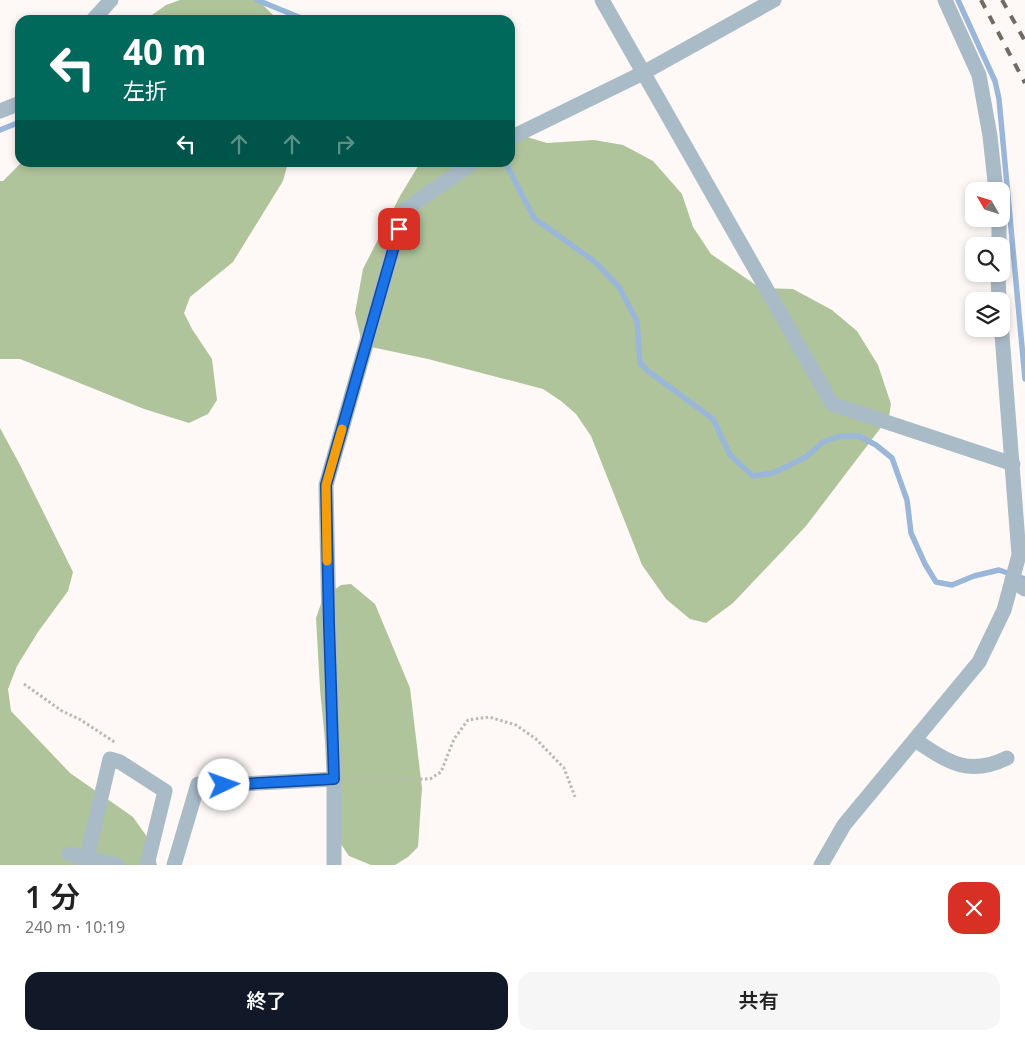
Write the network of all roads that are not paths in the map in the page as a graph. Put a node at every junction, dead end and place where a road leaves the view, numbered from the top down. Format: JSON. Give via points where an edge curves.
{"nodes":[{"id":1,"x":111,"y":0,"type":"edge"},
{"id":2,"x":602,"y":0,"type":"edge"},
{"id":3,"x":774,"y":0,"type":"edge"},
{"id":4,"x":945,"y":0,"type":"edge"},
{"id":5,"x":98,"y":15,"type":"edge"},
{"id":6,"x":643,"y":73,"type":"junction"},
{"id":7,"x":15,"y":105,"type":"edge"},
{"id":8,"x":0,"y":111,"type":"edge"},
{"id":9,"x":515,"y":136,"type":"edge"},
{"id":10,"x":467,"y":167,"type":"edge"},
{"id":11,"x":995,"y":182,"type":"edge"},
{"id":12,"x":1002,"y":337,"type":"edge"},
{"id":13,"x":1013,"y":464,"type":"junction"},
{"id":14,"x":1022,"y":558,"type":"edge"},
{"id":15,"x":1012,"y":580,"type":"junction"},
{"id":16,"x":1025,"y":589,"type":"edge"},
{"id":17,"x":915,"y":740,"type":"junction"},
{"id":18,"x":1007,"y":758,"type":"dead end"},
{"id":19,"x":334,"y":779,"type":"junction"},
{"id":20,"x":69,"y":854,"type":"dead end"},
{"id":21,"x":86,"y":862,"type":"edge"},
{"id":22,"x":117,"y":865,"type":"edge"},
{"id":23,"x":147,"y":865,"type":"edge"},
{"id":24,"x":174,"y":865,"type":"edge"},
{"id":25,"x":334,"y":865,"type":"edge"},
{"id":26,"x":821,"y":865,"type":"edge"}],
"edges":[{"from":1,"to":5,"type":"street"},
{"from":2,"to":6,"type":"street"},
{"from":3,"to":6,"type":"street"},
{"from":4,"to":11,"type":"street","via":[[979,75]]},
{"from":6,"to":9,"type":"street"},
{"from":6,"to":13,"type":"street","via":[[832,404]]},
{"from":7,"to":8,"type":"street"},
{"from":10,"to":19,"type":"street","via":[[404,211],[326,485]]},
{"from":12,"to":13,"type":"street"},
{"from":13,"to":14,"type":"street"},
{"from":14,"to":15,"type":"street"},
{"from":15,"to":16,"type":"street"},
{"from":15,"to":17,"type":"street","via":[[1004,610],[979,662]]},
{"from":17,"to":18,"type":"street","via":[[959,766],[975,767]]},
{"from":17,"to":26,"type":"street","via":[[844,825]]},
{"from":19,"to":24,"type":"street","via":[[198,784]]},
{"from":19,"to":25,"type":"street"},
{"from":20,"to":21,"type":"street"},
{"from":21,"to":22,"type":"street"},
{"from":21,"to":23,"type":"street","via":[[110,759],[120,762],[165,792]]}]}
